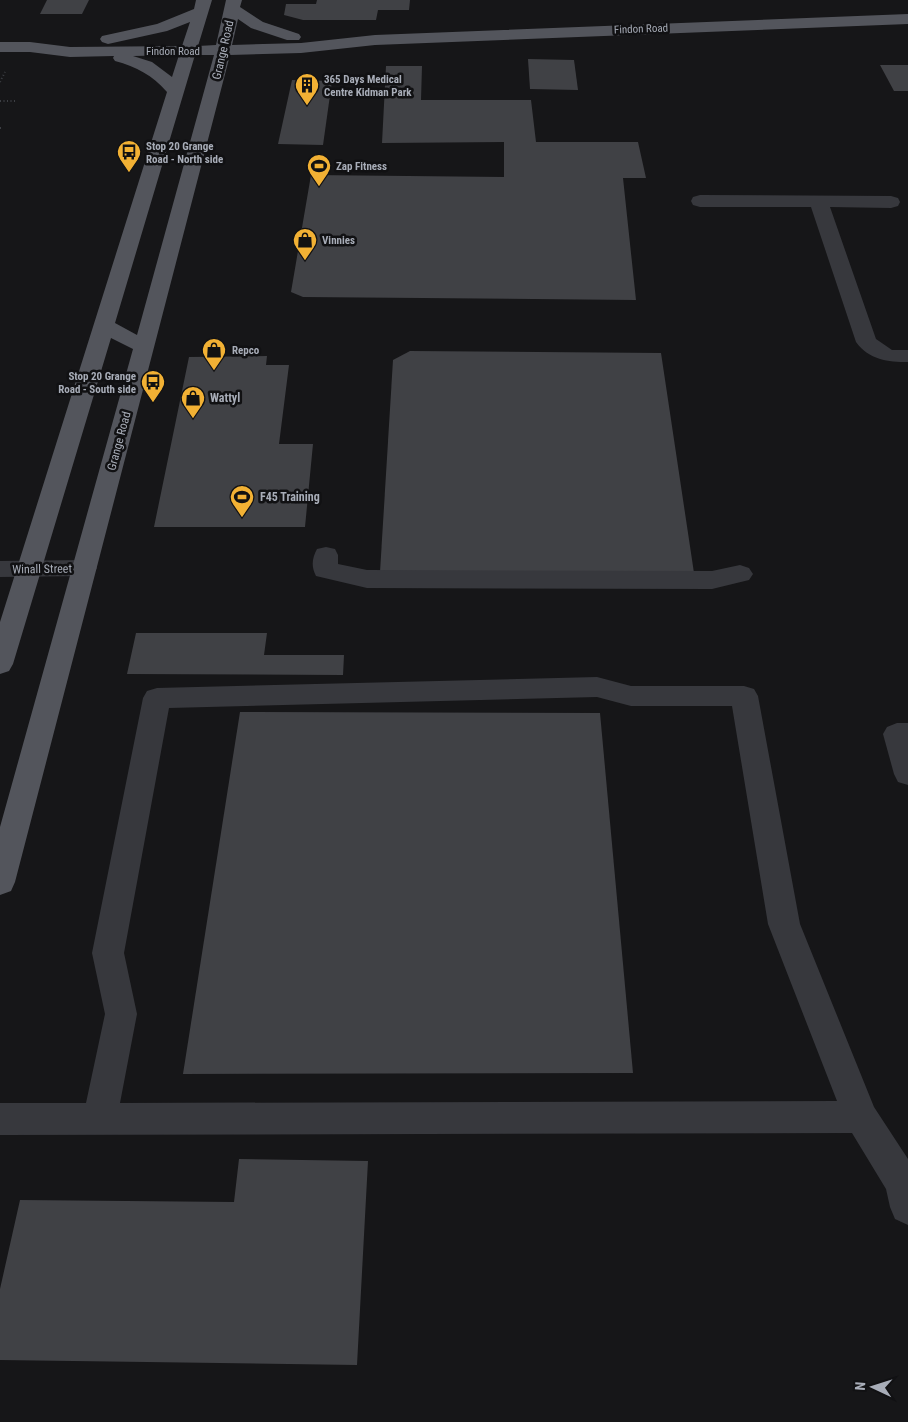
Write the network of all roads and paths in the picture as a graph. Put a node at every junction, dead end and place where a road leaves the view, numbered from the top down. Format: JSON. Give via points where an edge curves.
{"nodes":[{"id":1,"x":233,"y":4,"type":"edge"},
{"id":2,"x":202,"y":6,"type":"edge"},
{"id":3,"x":908,"y":19,"type":"edge"},
{"id":4,"x":297,"y":42,"type":"junction"},
{"id":5,"x":225,"y":44,"type":"junction"},
{"id":6,"x":190,"y":45,"type":"junction"},
{"id":7,"x":91,"y":46,"type":"junction"},
{"id":8,"x":0,"y":47,"type":"edge"},
{"id":9,"x":216,"y":78,"type":"junction"},
{"id":10,"x":177,"y":92,"type":"junction"},
{"id":11,"x":0,"y":101,"type":"edge"},
{"id":12,"x":16,"y":101,"type":"dead end"},
{"id":13,"x":700,"y":201,"type":"dead end"},
{"id":14,"x":819,"y":202,"type":"junction"},
{"id":15,"x":891,"y":202,"type":"dead end"},
{"id":16,"x":152,"y":320,"type":"junction"},
{"id":17,"x":104,"y":326,"type":"junction"},
{"id":18,"x":144,"y":348,"type":"junction"},
{"id":19,"x":908,"y":356,"type":"edge"},
{"id":20,"x":326,"y":555,"type":"dead end"},
{"id":21,"x":84,"y":568,"type":"junction"},
{"id":22,"x":0,"y":569,"type":"edge"},
{"id":23,"x":29,"y":569,"type":"junction"},
{"id":24,"x":740,"y":574,"type":"dead end"},
{"id":25,"x":0,"y":664,"type":"edge"},
{"id":26,"x":903,"y":734,"type":"edge"},
{"id":27,"x":908,"y":774,"type":"edge"},
{"id":28,"x":0,"y":882,"type":"edge"},
{"id":29,"x":861,"y":1117,"type":"junction"},
{"id":30,"x":0,"y":1119,"type":"edge"},
{"id":31,"x":100,"y":1119,"type":"junction"},
{"id":32,"x":908,"y":1207,"type":"edge"}],
"edges":[{"from":1,"to":4,"type":"main road","via":[[257,25]]},
{"from":1,"to":5,"type":"main road","name":"Grange Road"},
{"from":2,"to":6,"type":"main road"},
{"from":2,"to":7,"type":"main road","via":[[160,28]]},
{"from":3,"to":4,"type":"main road","name":"Findon Road"},
{"from":4,"to":5,"type":"main road","name":"Findon Road"},
{"from":4,"to":9,"type":"main road"},
{"from":5,"to":6,"type":"main road","name":"Findon Road"},
{"from":5,"to":9,"type":"main road","name":"Grange Road"},
{"from":6,"to":7,"type":"main road","name":"Findon Road"},
{"from":6,"to":10,"type":"main road"},
{"from":7,"to":8,"type":"main road","name":"Findon Road"},
{"from":7,"to":10,"type":"main road","via":[[150,66]]},
{"from":9,"to":16,"type":"main road","name":"Grange Road"},
{"from":10,"to":17,"type":"main road"},
{"from":11,"to":12,"type":"path"},
{"from":13,"to":14,"type":"street"},
{"from":14,"to":15,"type":"street"},
{"from":14,"to":19,"type":"street","via":[[867,342],[887,356]]},
{"from":16,"to":17,"type":"main road"},
{"from":16,"to":18,"type":"main road","name":"Grange Road"},
{"from":17,"to":18,"type":"main road"},
{"from":17,"to":23,"type":"main road"},
{"from":18,"to":21,"type":"main road","name":"Grange Road"},
{"from":20,"to":24,"type":"street","via":[[325,570],[367,579],[712,580]]},
{"from":21,"to":23,"type":"street","name":"Winall Street"},
{"from":21,"to":28,"type":"main road","name":"Grange Road"},
{"from":22,"to":23,"type":"street","name":"Winall Street"},
{"from":23,"to":25,"type":"main road"},
{"from":26,"to":27,"type":"street"},
{"from":29,"to":31,"type":"street"},
{"from":29,"to":31,"type":"street","via":[[784,924],[744,696],[631,696],[597,687],[157,698],[108,953],[120,1014]]},
{"from":29,"to":32,"type":"street","via":[[903,1182]]},
{"from":30,"to":31,"type":"street"}]}
